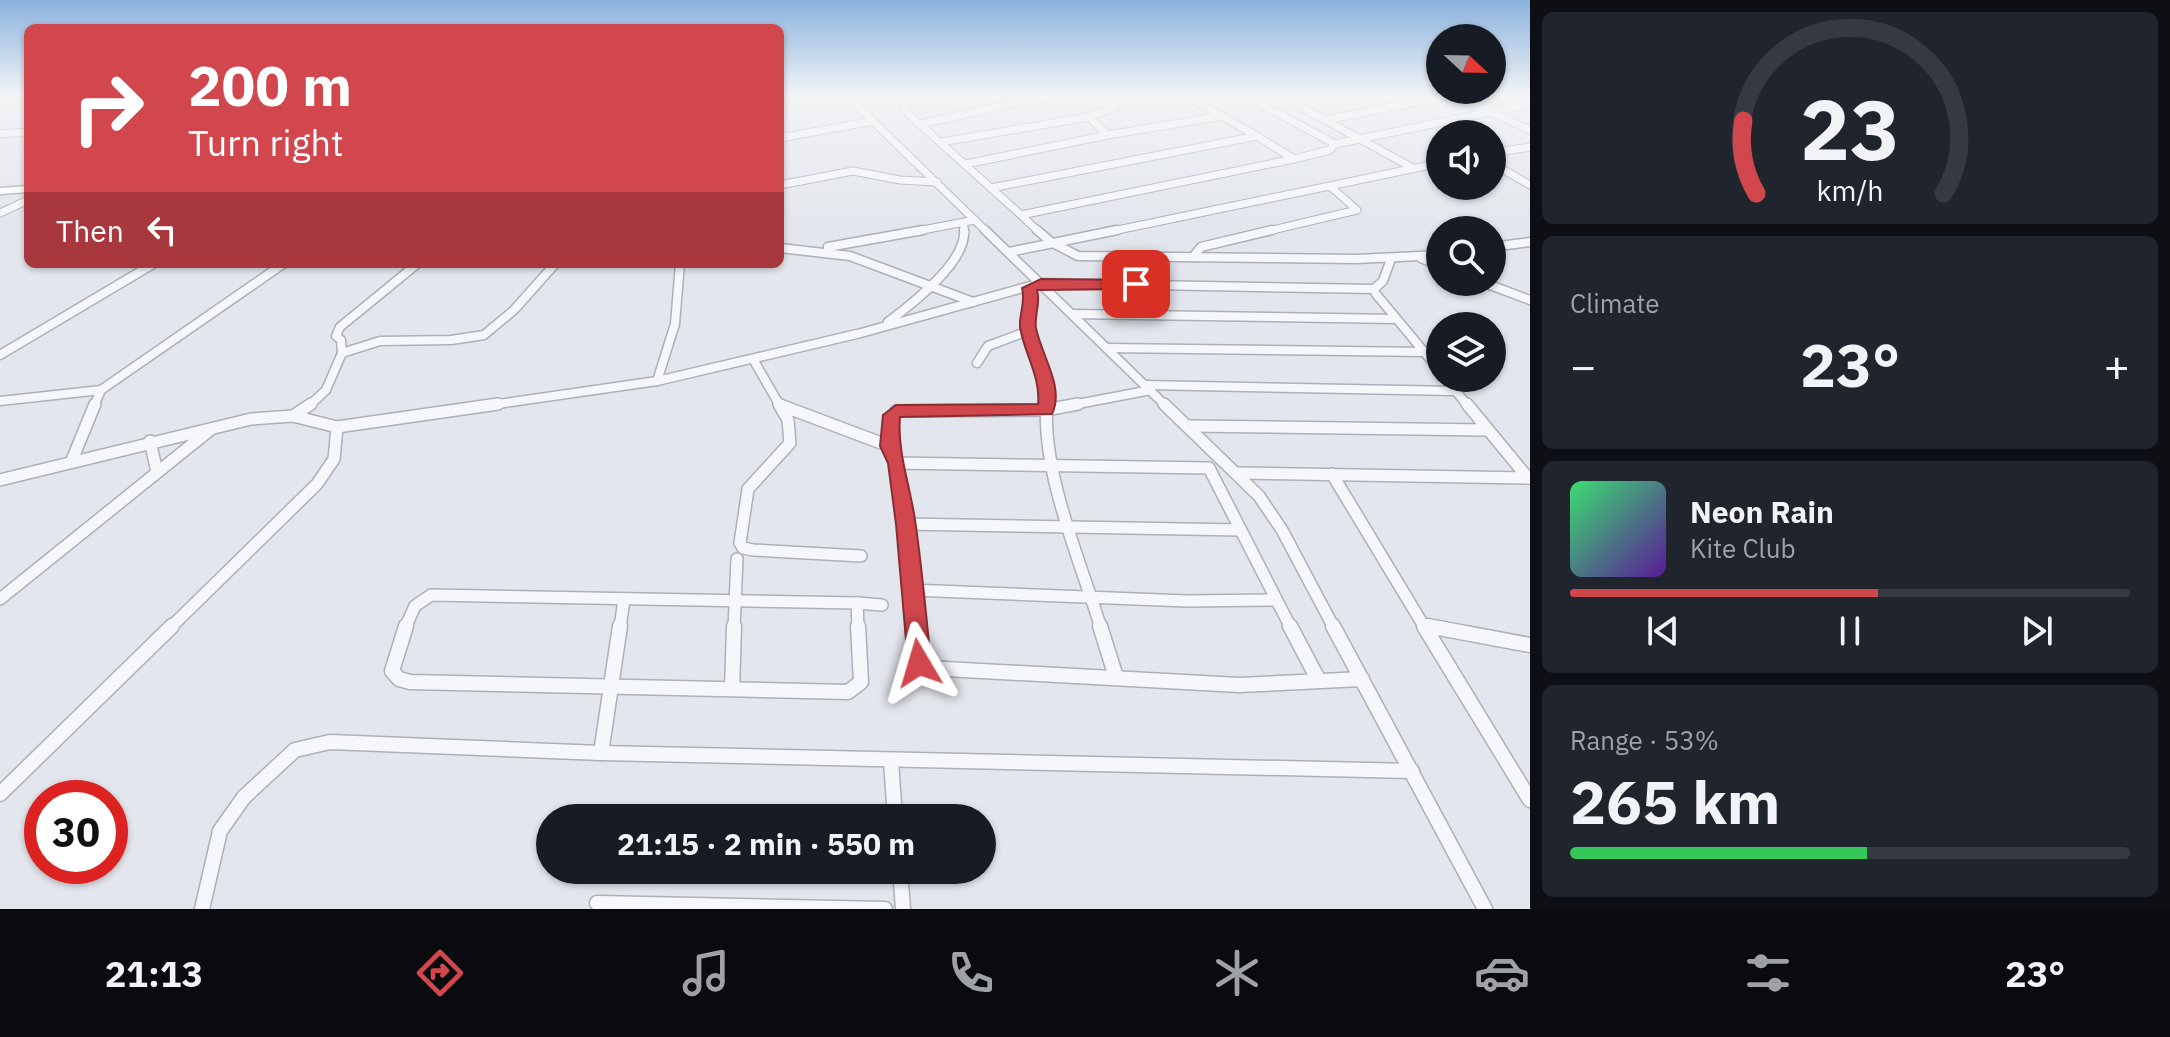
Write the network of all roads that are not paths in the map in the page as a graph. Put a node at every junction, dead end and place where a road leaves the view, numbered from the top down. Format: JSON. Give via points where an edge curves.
{"nodes":[{"id":1,"x":889,"y":136,"type":"edge"},
{"id":2,"x":935,"y":136,"type":"edge"},
{"id":3,"x":974,"y":136,"type":"edge"},
{"id":4,"x":1101,"y":136,"type":"edge"},
{"id":5,"x":1255,"y":136,"type":"edge"},
{"id":6,"x":1257,"y":136,"type":"edge"},
{"id":7,"x":1321,"y":136,"type":"edge"},
{"id":8,"x":1356,"y":136,"type":"edge"},
{"id":9,"x":1373,"y":136,"type":"edge"},
{"id":10,"x":1361,"y":139,"type":"junction"},
{"id":11,"x":941,"y":142,"type":"junction"},
{"id":12,"x":1335,"y":144,"type":"junction"},
{"id":13,"x":1530,"y":147,"type":"edge"},
{"id":14,"x":1506,"y":151,"type":"edge"},
{"id":15,"x":1294,"y":159,"type":"junction"},
{"id":16,"x":966,"y":164,"type":"junction"},
{"id":17,"x":1426,"y":166,"type":"edge"},
{"id":18,"x":1413,"y":168,"type":"junction"},
{"id":19,"x":1506,"y":171,"type":"edge"},
{"id":20,"x":937,"y":182,"type":"junction"},
{"id":21,"x":784,"y":184,"type":"edge"},
{"id":22,"x":1530,"y":185,"type":"edge"},
{"id":23,"x":1331,"y":187,"type":"junction"},
{"id":24,"x":991,"y":188,"type":"junction"},
{"id":25,"x":24,"y":189,"type":"edge"},
{"id":26,"x":0,"y":191,"type":"edge"},
{"id":27,"x":24,"y":202,"type":"edge"},
{"id":28,"x":0,"y":213,"type":"edge"},
{"id":29,"x":1021,"y":215,"type":"junction"},
{"id":30,"x":975,"y":220,"type":"junction"},
{"id":31,"x":963,"y":223,"type":"junction"},
{"id":32,"x":1051,"y":242,"type":"junction"},
{"id":33,"x":1530,"y":242,"type":"edge"},
{"id":34,"x":1506,"y":245,"type":"edge"},
{"id":35,"x":784,"y":248,"type":"edge"},
{"id":36,"x":810,"y":249,"type":"junction"},
{"id":37,"x":1009,"y":252,"type":"junction"},
{"id":38,"x":1193,"y":257,"type":"junction"},
{"id":39,"x":1426,"y":257,"type":"edge"},
{"id":40,"x":1419,"y":258,"type":"junction"},
{"id":41,"x":1391,"y":259,"type":"junction"},
{"id":42,"x":1426,"y":261,"type":"edge"},
{"id":43,"x":146,"y":268,"type":"edge"},
{"id":44,"x":277,"y":268,"type":"edge"},
{"id":45,"x":412,"y":268,"type":"edge"},
{"id":46,"x":551,"y":268,"type":"edge"},
{"id":47,"x":680,"y":268,"type":"edge"},
{"id":48,"x":930,"y":283,"type":"junction"},
{"id":49,"x":1041,"y":283,"type":"junction"},
{"id":50,"x":1029,"y":288,"type":"junction"},
{"id":51,"x":1374,"y":289,"type":"junction"},
{"id":52,"x":1506,"y":291,"type":"edge"},
{"id":53,"x":1530,"y":300,"type":"edge"},
{"id":54,"x":975,"y":303,"type":"junction"},
{"id":55,"x":1073,"y":314,"type":"junction"},
{"id":56,"x":1396,"y":319,"type":"junction"},
{"id":57,"x":880,"y":328,"type":"junction"},
{"id":58,"x":1028,"y":331,"type":"junction"},
{"id":59,"x":341,"y":340,"type":"junction"},
{"id":60,"x":380,"y":341,"type":"junction"},
{"id":61,"x":1108,"y":348,"type":"junction"},
{"id":62,"x":1425,"y":352,"type":"joint"},
{"id":63,"x":342,"y":353,"type":"junction"},
{"id":64,"x":0,"y":355,"type":"edge"},
{"id":65,"x":753,"y":359,"type":"junction"},
{"id":66,"x":977,"y":363,"type":"dead end"},
{"id":67,"x":657,"y":381,"type":"junction"},
{"id":68,"x":1148,"y":388,"type":"junction"},
{"id":69,"x":101,"y":390,"type":"junction"},
{"id":70,"x":1426,"y":391,"type":"edge"},
{"id":71,"x":1456,"y":392,"type":"edge"},
{"id":72,"x":0,"y":401,"type":"edge"},
{"id":73,"x":780,"y":405,"type":"junction"},
{"id":74,"x":1046,"y":410,"type":"junction"},
{"id":75,"x":293,"y":416,"type":"junction"},
{"id":76,"x":1189,"y":426,"type":"junction"},
{"id":77,"x":213,"y":427,"type":"junction"},
{"id":78,"x":337,"y":427,"type":"junction"},
{"id":79,"x":1486,"y":430,"type":"junction"},
{"id":80,"x":150,"y":441,"type":"junction"},
{"id":81,"x":889,"y":446,"type":"junction"},
{"id":82,"x":72,"y":460,"type":"junction"},
{"id":83,"x":897,"y":463,"type":"junction"},
{"id":84,"x":1227,"y":463,"type":"junction"},
{"id":85,"x":1051,"y":466,"type":"junction"},
{"id":86,"x":1209,"y":468,"type":"junction"},
{"id":87,"x":157,"y":472,"type":"junction"},
{"id":88,"x":1238,"y":473,"type":"junction"},
{"id":89,"x":1332,"y":474,"type":"junction"},
{"id":90,"x":1529,"y":478,"type":"edge"},
{"id":91,"x":0,"y":480,"type":"edge"},
{"id":92,"x":906,"y":524,"type":"junction"},
{"id":93,"x":1070,"y":527,"type":"junction"},
{"id":94,"x":1240,"y":530,"type":"junction"},
{"id":95,"x":861,"y":556,"type":"dead end"},
{"id":96,"x":737,"y":559,"type":"dead end"},
{"id":97,"x":912,"y":590,"type":"junction"},
{"id":98,"x":1092,"y":597,"type":"junction"},
{"id":99,"x":0,"y":599,"type":"edge"},
{"id":100,"x":624,"y":599,"type":"junction"},
{"id":101,"x":1275,"y":600,"type":"junction"},
{"id":102,"x":735,"y":601,"type":"junction"},
{"id":103,"x":857,"y":603,"type":"junction"},
{"id":104,"x":882,"y":605,"type":"dead end"},
{"id":105,"x":1424,"y":625,"type":"junction"},
{"id":106,"x":1530,"y":645,"type":"edge"},
{"id":107,"x":1116,"y":677,"type":"junction"},
{"id":108,"x":1362,"y":679,"type":"junction"},
{"id":109,"x":1319,"y":681,"type":"junction"},
{"id":110,"x":610,"y":687,"type":"junction"},
{"id":111,"x":732,"y":689,"type":"junction"},
{"id":112,"x":601,"y":753,"type":"junction"},
{"id":113,"x":891,"y":761,"type":"junction"},
{"id":114,"x":1412,"y":771,"type":"junction"},
{"id":115,"x":0,"y":794,"type":"edge"},
{"id":116,"x":1530,"y":800,"type":"edge"},
{"id":117,"x":894,"y":804,"type":"edge"},
{"id":118,"x":901,"y":884,"type":"edge"},
{"id":119,"x":597,"y":903,"type":"dead end"},
{"id":120,"x":202,"y":909,"type":"edge"},
{"id":121,"x":885,"y":909,"type":"edge"},
{"id":122,"x":903,"y":909,"type":"edge"},
{"id":123,"x":1485,"y":909,"type":"edge"}],
"edges":[{"from":1,"to":20,"type":"street"},
{"from":2,"to":11,"type":"street"},
{"from":3,"to":11,"type":"street"},
{"from":4,"to":16,"type":"street"},
{"from":5,"to":24,"type":"street"},
{"from":6,"to":15,"type":"street"},
{"from":7,"to":12,"type":"street"},
{"from":8,"to":10,"type":"street"},
{"from":9,"to":10,"type":"street"},
{"from":10,"to":12,"type":"street"},
{"from":10,"to":18,"type":"street"},
{"from":11,"to":16,"type":"street"},
{"from":12,"to":15,"type":"street"},
{"from":13,"to":14,"type":"street"},
{"from":15,"to":29,"type":"street"},
{"from":16,"to":24,"type":"street"},
{"from":17,"to":18,"type":"street"},
{"from":18,"to":23,"type":"street"},
{"from":19,"to":22,"type":"street"},
{"from":20,"to":21,"type":"street","via":[[853,171]]},
{"from":20,"to":30,"type":"street"},
{"from":23,"to":32,"type":"street"},
{"from":23,"to":38,"type":"street","via":[[1357,210],[1210,244]]},
{"from":24,"to":29,"type":"street"},
{"from":25,"to":26,"type":"street"},
{"from":27,"to":28,"type":"street"},
{"from":29,"to":32,"type":"street"},
{"from":30,"to":31,"type":"street"},
{"from":30,"to":37,"type":"street"},
{"from":31,"to":36,"type":"street"},
{"from":31,"to":48,"type":"street","via":[[964,241]]},
{"from":32,"to":37,"type":"street"},
{"from":32,"to":38,"type":"street","via":[[1078,256]]},
{"from":33,"to":34,"type":"street"},
{"from":35,"to":36,"type":"street"},
{"from":36,"to":48,"type":"street","via":[[850,256]]},
{"from":37,"to":49,"type":"street"},
{"from":38,"to":41,"type":"street"},
{"from":39,"to":40,"type":"street"},
{"from":40,"to":41,"type":"street"},
{"from":40,"to":42,"type":"street"},
{"from":41,"to":51,"type":"street"},
{"from":43,"to":64,"type":"street"},
{"from":44,"to":69,"type":"street"},
{"from":45,"to":59,"type":"street","via":[[340,327],[336,336]]},
{"from":46,"to":60,"type":"street","via":[[484,335]]},
{"from":47,"to":67,"type":"street","via":[[674,341]]},
{"from":48,"to":54,"type":"street"},
{"from":48,"to":57,"type":"street"},
{"from":49,"to":50,"type":"street"},
{"from":49,"to":51,"type":"street"},
{"from":49,"to":55,"type":"street"},
{"from":50,"to":54,"type":"street"},
{"from":50,"to":58,"type":"street"},
{"from":51,"to":56,"type":"street"},
{"from":52,"to":53,"type":"street"},
{"from":54,"to":57,"type":"street"},
{"from":55,"to":56,"type":"street"},
{"from":55,"to":61,"type":"street"},
{"from":56,"to":62,"type":"street"},
{"from":57,"to":65,"type":"street"},
{"from":58,"to":66,"type":"street","via":[[988,346]]},
{"from":58,"to":74,"type":"street","via":[[1048,391]]},
{"from":59,"to":60,"type":"street"},
{"from":59,"to":63,"type":"street"},
{"from":60,"to":63,"type":"street"},
{"from":61,"to":62,"type":"street"},
{"from":61,"to":68,"type":"street"},
{"from":63,"to":75,"type":"street","via":[[324,395]]},
{"from":65,"to":67,"type":"street"},
{"from":65,"to":73,"type":"street"},
{"from":67,"to":78,"type":"street"},
{"from":68,"to":70,"type":"street"},
{"from":68,"to":74,"type":"street"},
{"from":68,"to":76,"type":"street"},
{"from":69,"to":72,"type":"street"},
{"from":69,"to":82,"type":"street"},
{"from":71,"to":79,"type":"street"},
{"from":73,"to":81,"type":"street"},
{"from":73,"to":95,"type":"street","via":[[790,443],[748,489],[740,543],[753,550]]},
{"from":74,"to":81,"type":"street","via":[[896,411],[888,426]]},
{"from":74,"to":85,"type":"street"},
{"from":75,"to":77,"type":"street"},
{"from":75,"to":78,"type":"street"},
{"from":76,"to":79,"type":"street"},
{"from":76,"to":84,"type":"street"},
{"from":77,"to":80,"type":"street"},
{"from":77,"to":87,"type":"street"},
{"from":78,"to":115,"type":"street","via":[[334,459],[317,484]]},
{"from":79,"to":90,"type":"street"},
{"from":80,"to":82,"type":"street"},
{"from":80,"to":87,"type":"street"},
{"from":81,"to":83,"type":"street"},
{"from":82,"to":91,"type":"street"},
{"from":83,"to":85,"type":"street"},
{"from":83,"to":92,"type":"street"},
{"from":84,"to":86,"type":"street"},
{"from":84,"to":88,"type":"street"},
{"from":85,"to":86,"type":"street"},
{"from":85,"to":93,"type":"street"},
{"from":86,"to":94,"type":"street"},
{"from":87,"to":99,"type":"street"},
{"from":88,"to":89,"type":"street"},
{"from":88,"to":108,"type":"street","via":[[1282,530]]},
{"from":89,"to":90,"type":"street"},
{"from":89,"to":105,"type":"street"},
{"from":92,"to":93,"type":"street"},
{"from":92,"to":97,"type":"street"},
{"from":93,"to":94,"type":"street"},
{"from":93,"to":98,"type":"street"},
{"from":94,"to":101,"type":"street"},
{"from":96,"to":102,"type":"street"},
{"from":97,"to":98,"type":"street"},
{"from":97,"to":107,"type":"street","via":[[917,655],[927,668]]},
{"from":98,"to":101,"type":"street"},
{"from":98,"to":107,"type":"street"},
{"from":100,"to":102,"type":"street"},
{"from":100,"to":110,"type":"street"},
{"from":100,"to":110,"type":"street","via":[[424,597],[414,609],[392,671],[410,682]]},
{"from":101,"to":109,"type":"street"},
{"from":102,"to":103,"type":"street"},
{"from":102,"to":111,"type":"street"},
{"from":103,"to":104,"type":"street"},
{"from":103,"to":111,"type":"street","via":[[862,674],[857,688]]},
{"from":105,"to":106,"type":"street"},
{"from":105,"to":116,"type":"street"},
{"from":107,"to":109,"type":"street","via":[[1239,685]]},
{"from":108,"to":109,"type":"street"},
{"from":108,"to":114,"type":"street"},
{"from":110,"to":111,"type":"street"},
{"from":110,"to":112,"type":"street"},
{"from":112,"to":113,"type":"street"},
{"from":112,"to":120,"type":"street","via":[[330,742],[295,750],[244,797],[220,831]]},
{"from":113,"to":114,"type":"street"},
{"from":113,"to":117,"type":"street"},
{"from":114,"to":123,"type":"street"},
{"from":118,"to":122,"type":"street"},
{"from":119,"to":121,"type":"street"}]}
